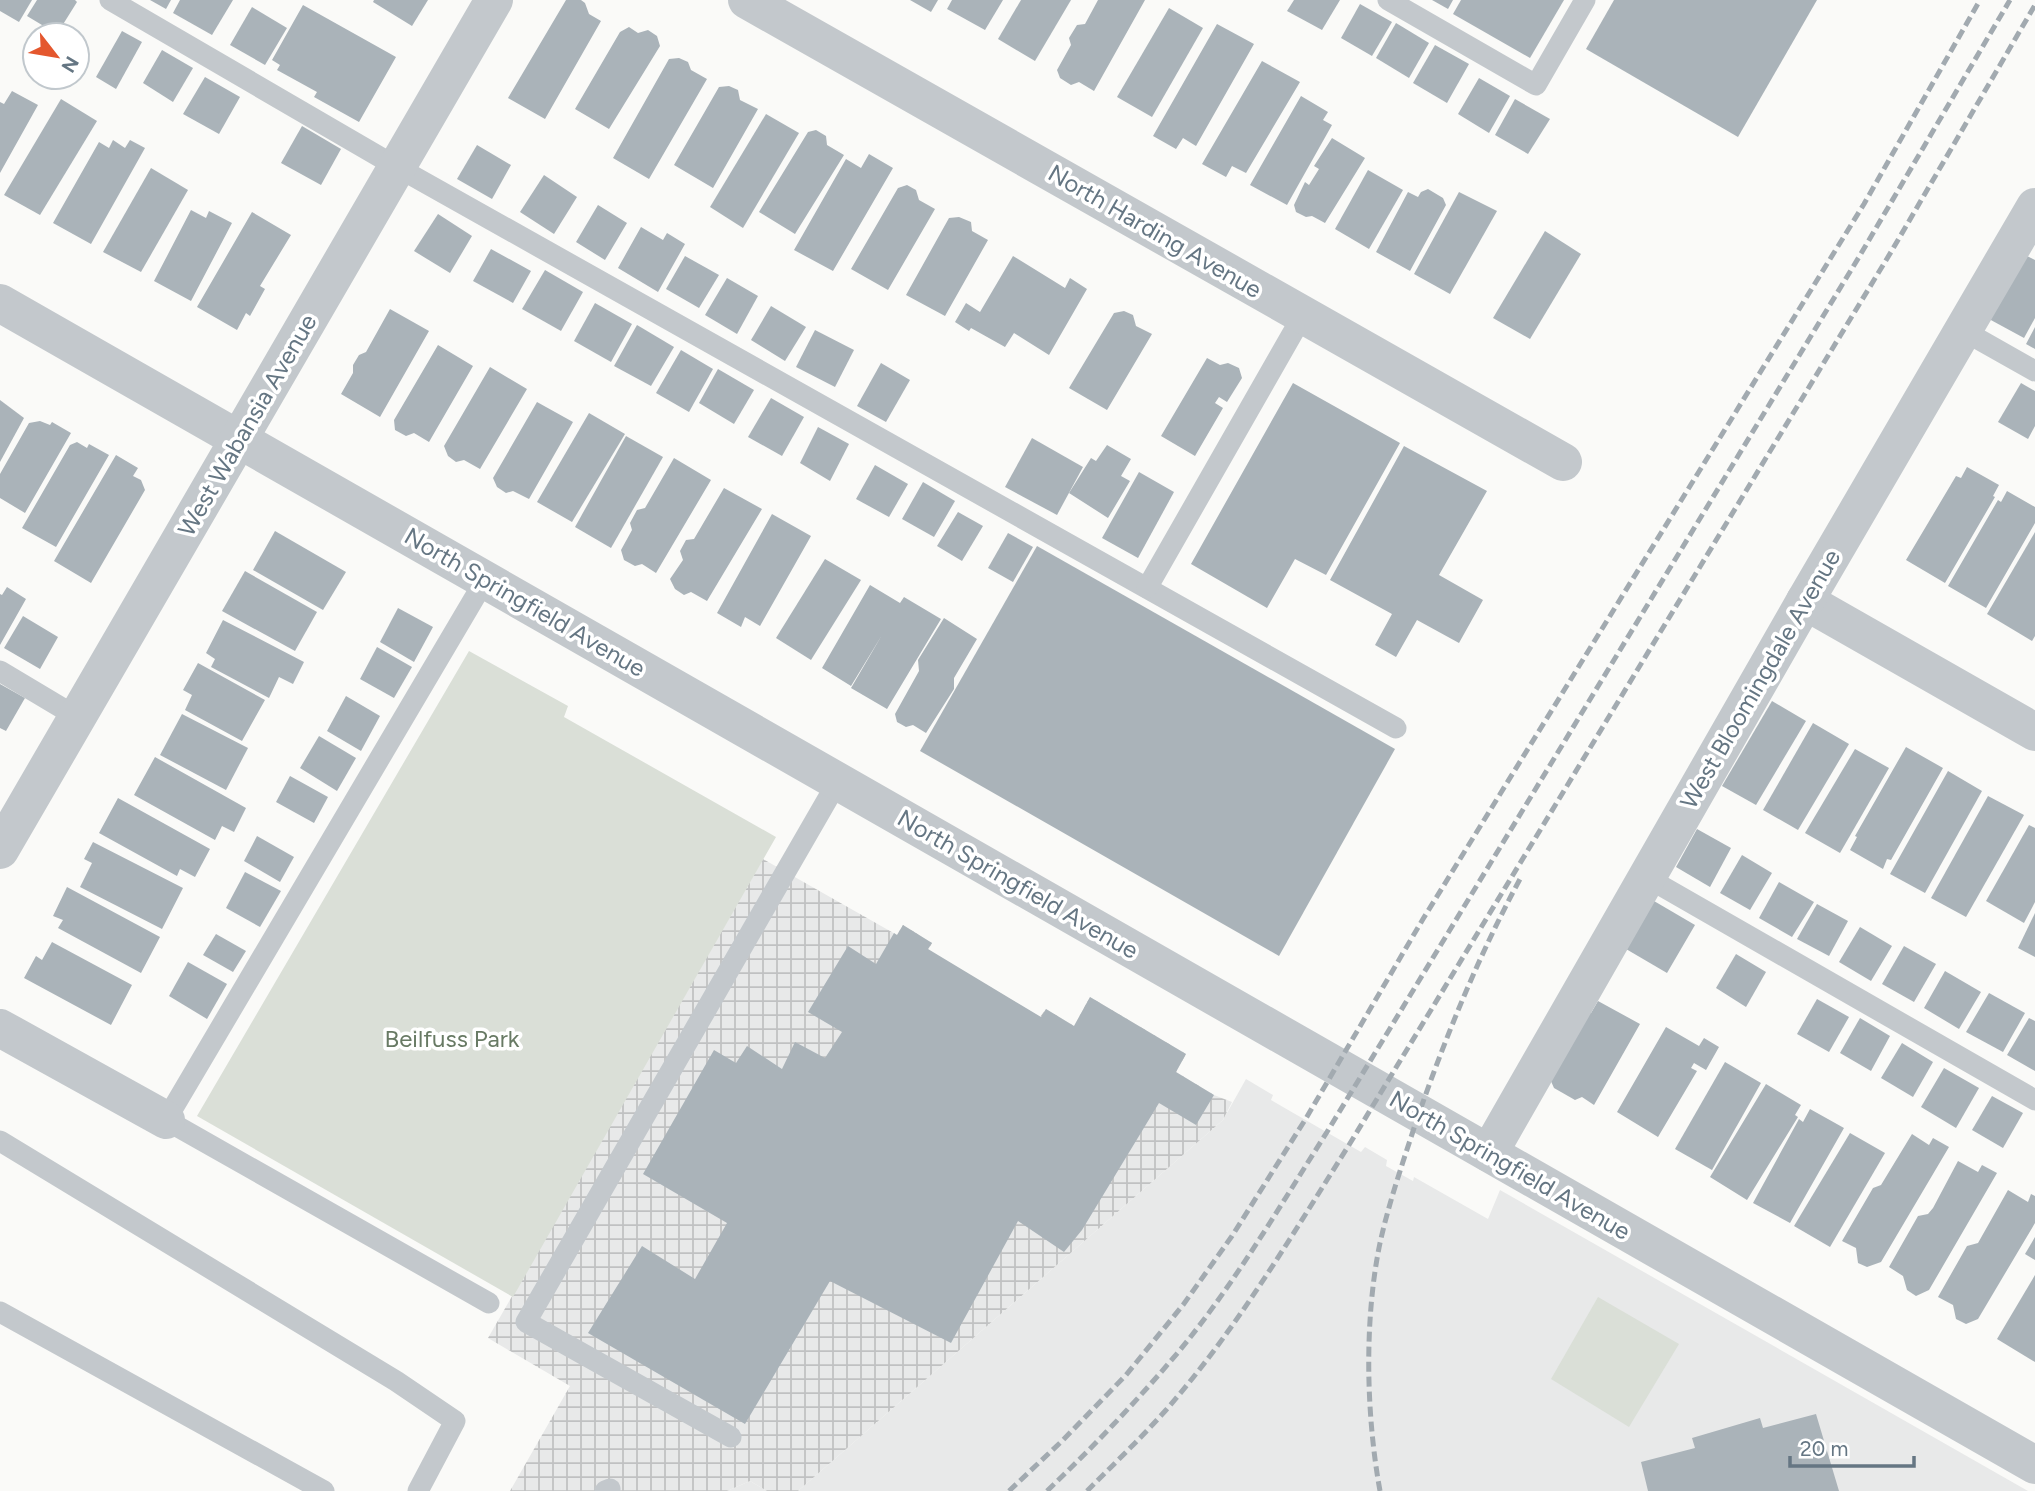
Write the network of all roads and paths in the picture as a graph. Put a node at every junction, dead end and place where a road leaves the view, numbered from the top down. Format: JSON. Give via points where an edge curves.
{"nodes":[{"id":1,"x":110,"y":0,"type":"edge"},
{"id":2,"x":494,"y":0,"type":"edge"},
{"id":3,"x":747,"y":0,"type":"edge"},
{"id":4,"x":1388,"y":0,"type":"edge"},
{"id":5,"x":1585,"y":0,"type":"edge"},
{"id":6,"x":397,"y":167,"type":"junction"},
{"id":7,"x":2035,"y":207,"type":"edge"},
{"id":8,"x":0,"y":303,"type":"edge"},
{"id":9,"x":1303,"y":315,"type":"junction"},
{"id":10,"x":1964,"y":331,"type":"junction"},
{"id":11,"x":2035,"y":371,"type":"edge"},
{"id":12,"x":239,"y":439,"type":"junction"},
{"id":13,"x":1563,"y":463,"type":"dead end"},
{"id":14,"x":485,"y":580,"type":"junction"},
{"id":15,"x":1147,"y":588,"type":"junction"},
{"id":16,"x":1805,"y":601,"type":"junction"},
{"id":17,"x":0,"y":671,"type":"edge"},
{"id":18,"x":78,"y":717,"type":"junction"},
{"id":19,"x":1396,"y":728,"type":"dead end"},
{"id":20,"x":2035,"y":732,"type":"edge"},
{"id":21,"x":838,"y":780,"type":"junction"},
{"id":22,"x":0,"y":850,"type":"edge"},
{"id":23,"x":1646,"y":877,"type":"junction"},
{"id":24,"x":0,"y":1028,"type":"edge"},
{"id":25,"x":2035,"y":1100,"type":"edge"},
{"id":26,"x":166,"y":1120,"type":"junction"},
{"id":27,"x":0,"y":1141,"type":"edge"},
{"id":28,"x":1489,"y":1153,"type":"junction"},
{"id":29,"x":489,"y":1303,"type":"dead end"},
{"id":30,"x":0,"y":1312,"type":"edge"},
{"id":31,"x":731,"y":1437,"type":"dead end"},
{"id":32,"x":2035,"y":1465,"type":"edge"},
{"id":33,"x":324,"y":1491,"type":"edge"},
{"id":34,"x":418,"y":1491,"type":"edge"}],
"edges":[{"from":1,"to":6,"type":"lane"},
{"from":2,"to":6,"type":"street","name":"West Wabansia Avenue"},
{"from":3,"to":9,"type":"street","name":"North Harding Avenue"},
{"from":4,"to":5,"type":"lane","via":[[1536,85]]},
{"from":6,"to":12,"type":"street","name":"West Wabansia Avenue"},
{"from":6,"to":15,"type":"lane"},
{"from":7,"to":10,"type":"street","name":"West Bloomingdale Avenue"},
{"from":8,"to":12,"type":"street","name":"North Springfield Avenue"},
{"from":9,"to":13,"type":"street","name":"North Harding Avenue"},
{"from":9,"to":15,"type":"lane"},
{"from":10,"to":11,"type":"lane"},
{"from":10,"to":16,"type":"street","name":"West Bloomingdale Avenue"},
{"from":12,"to":14,"type":"street","name":"North Springfield Avenue"},
{"from":12,"to":18,"type":"street","name":"West Wabansia Avenue"},
{"from":14,"to":21,"type":"street","name":"North Springfield Avenue"},
{"from":14,"to":26,"type":"lane"},
{"from":15,"to":19,"type":"lane"},
{"from":16,"to":20,"type":"street"},
{"from":16,"to":23,"type":"street","name":"West Bloomingdale Avenue"},
{"from":17,"to":18,"type":"lane"},
{"from":18,"to":22,"type":"street","name":"West Wabansia Avenue"},
{"from":21,"to":28,"type":"street","name":"North Springfield Avenue"},
{"from":21,"to":31,"type":"lane","via":[[526,1322]]},
{"from":23,"to":25,"type":"lane"},
{"from":23,"to":28,"type":"street","name":"West Bloomingdale Avenue"},
{"from":24,"to":26,"type":"street"},
{"from":26,"to":29,"type":"lane"},
{"from":27,"to":34,"type":"lane","via":[[456,1421]]},
{"from":28,"to":32,"type":"street","name":"North Springfield Avenue"},
{"from":30,"to":33,"type":"lane"}]}
